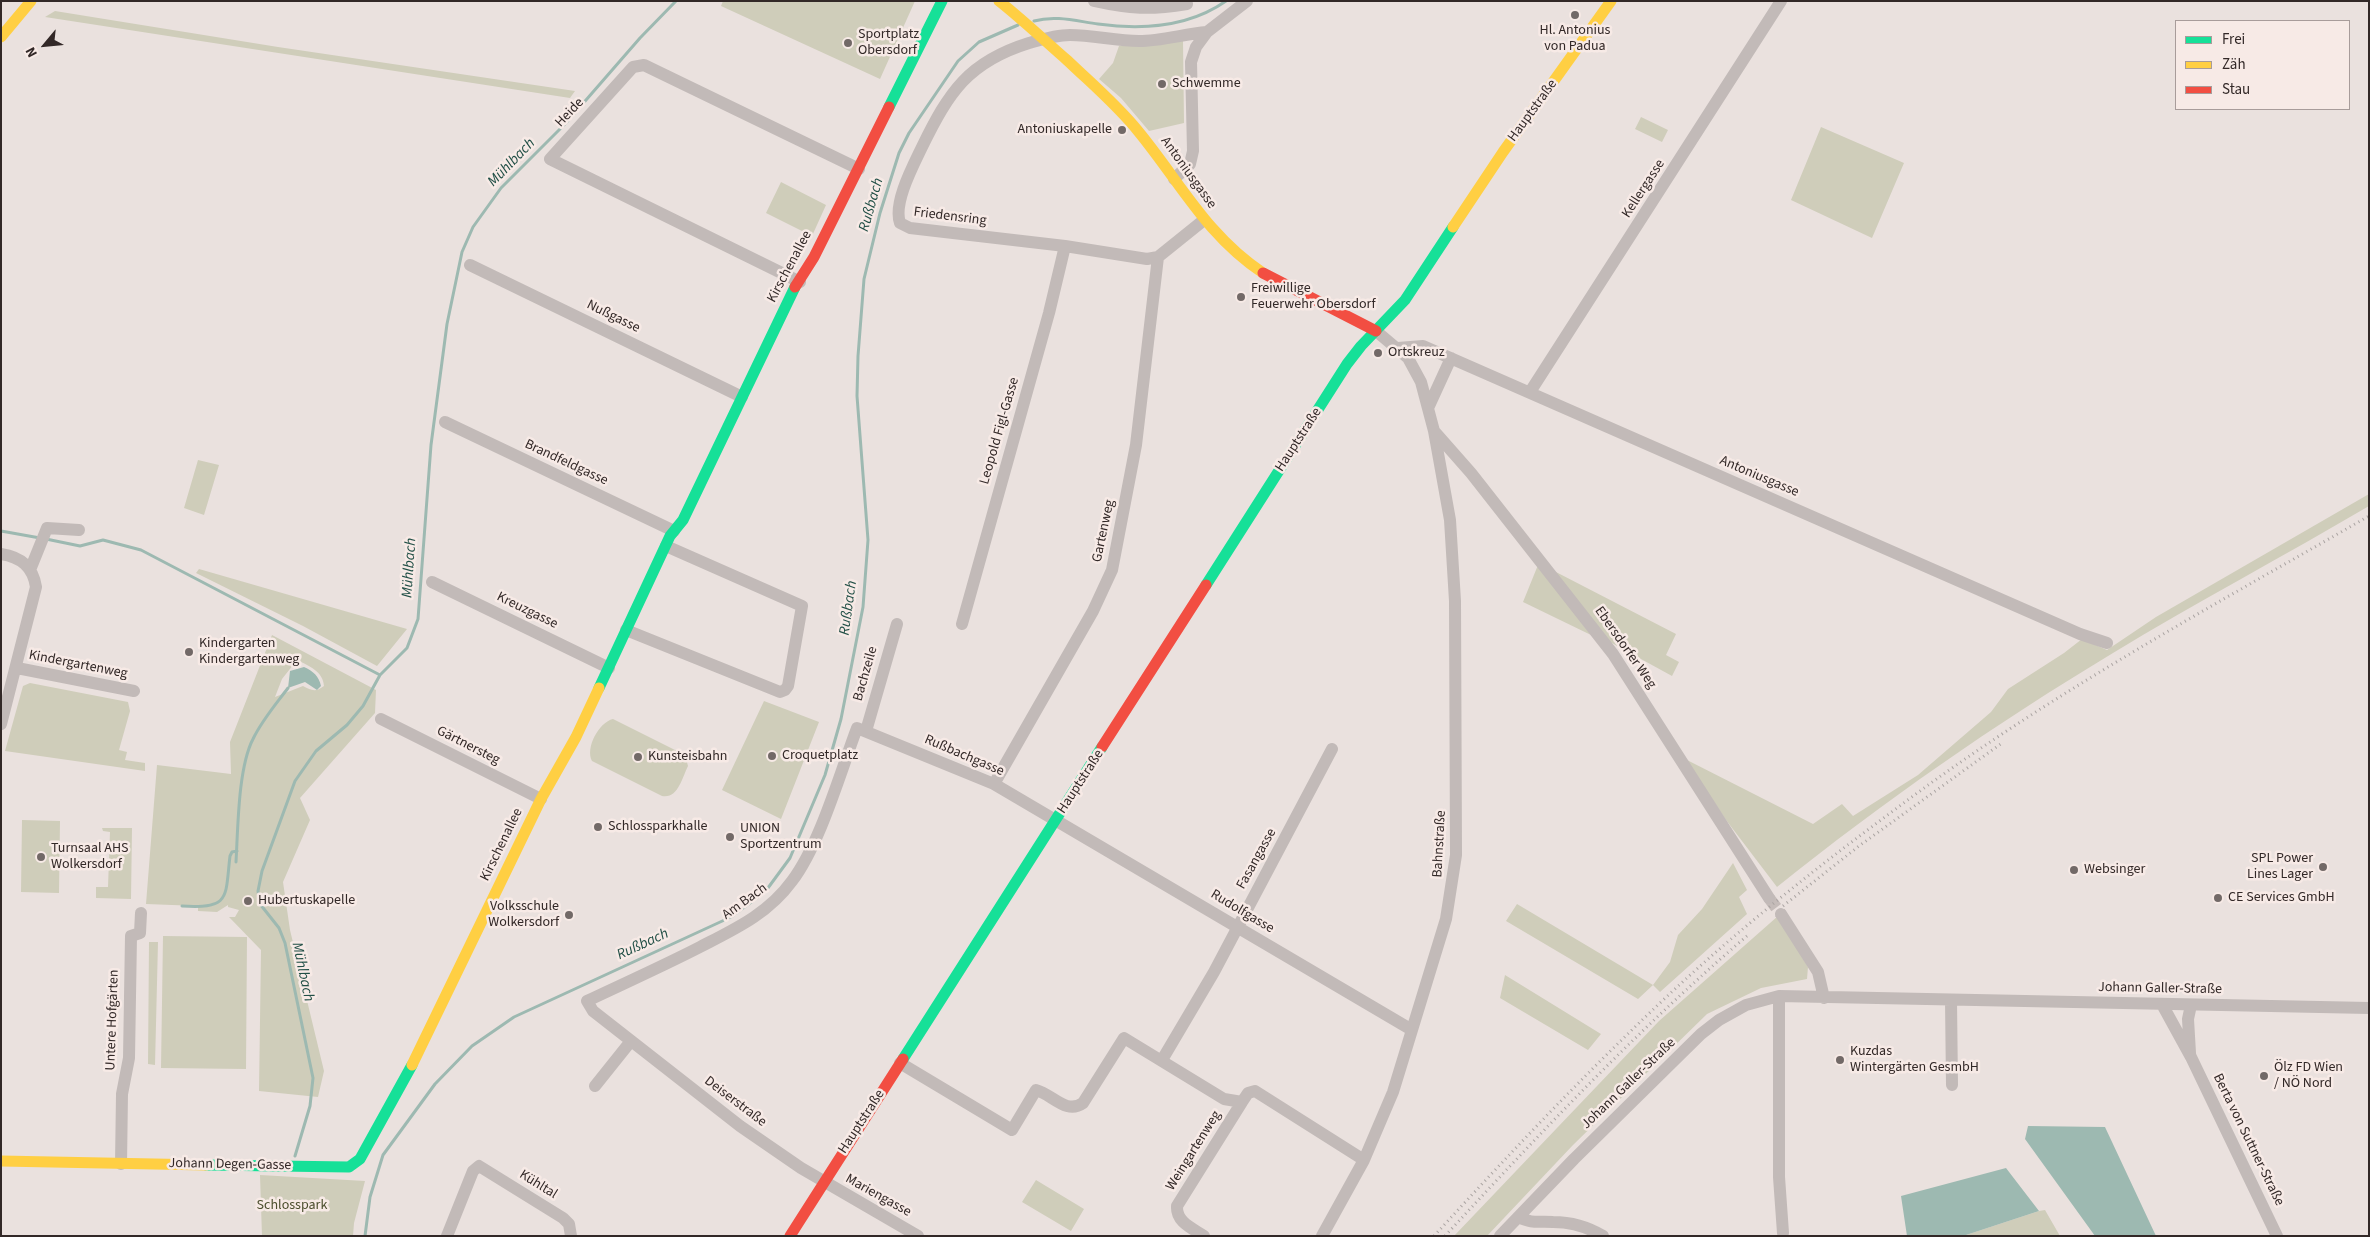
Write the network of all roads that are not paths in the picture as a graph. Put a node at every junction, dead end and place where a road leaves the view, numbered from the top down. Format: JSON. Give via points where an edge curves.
{"nodes":[{"id":1,"x":31,"y":1,"type":"edge"},
{"id":2,"x":942,"y":1,"type":"edge"},
{"id":3,"x":1094,"y":1,"type":"edge"},
{"id":4,"x":1248,"y":1,"type":"edge"},
{"id":5,"x":1611,"y":1,"type":"edge"},
{"id":6,"x":1781,"y":1,"type":"edge"},
{"id":7,"x":1009,"y":4,"type":"edge"},
{"id":8,"x":1187,"y":4,"type":"dead end"},
{"id":9,"x":1207,"y":32,"type":"junction"},
{"id":10,"x":1040,"y":36,"type":"junction"},
{"id":11,"x":1,"y":37,"type":"edge"},
{"id":12,"x":859,"y":168,"type":"junction"},
{"id":13,"x":1174,"y":178,"type":"junction"},
{"id":14,"x":1204,"y":220,"type":"junction"},
{"id":15,"x":1065,"y":246,"type":"junction"},
{"id":16,"x":1158,"y":257,"type":"junction"},
{"id":17,"x":470,"y":265,"type":"dead end"},
{"id":18,"x":800,"y":282,"type":"junction"},
{"id":19,"x":1376,"y":331,"type":"junction"},
{"id":20,"x":1398,"y":348,"type":"junction"},
{"id":21,"x":1451,"y":358,"type":"junction"},
{"id":22,"x":1530,"y":392,"type":"junction"},
{"id":23,"x":742,"y":397,"type":"junction"},
{"id":24,"x":1429,"y":406,"type":"junction"},
{"id":25,"x":445,"y":422,"type":"dead end"},
{"id":26,"x":1434,"y":431,"type":"junction"},
{"id":27,"x":79,"y":530,"type":"dead end"},
{"id":28,"x":674,"y":531,"type":"junction"},
{"id":29,"x":666,"y":546,"type":"junction"},
{"id":30,"x":1,"y":554,"type":"edge"},
{"id":31,"x":30,"y":570,"type":"junction"},
{"id":32,"x":432,"y":582,"type":"dead end"},
{"id":33,"x":896,"y":624,"type":"dead end"},
{"id":34,"x":962,"y":624,"type":"dead end"},
{"id":35,"x":626,"y":630,"type":"junction"},
{"id":36,"x":2106,"y":643,"type":"dead end"},
{"id":37,"x":16,"y":668,"type":"junction"},
{"id":38,"x":609,"y":668,"type":"junction"},
{"id":39,"x":134,"y":691,"type":"dead end"},
{"id":40,"x":381,"y":719,"type":"dead end"},
{"id":41,"x":1,"y":724,"type":"edge"},
{"id":42,"x":861,"y":729,"type":"junction"},
{"id":43,"x":1332,"y":748,"type":"dead end"},
{"id":44,"x":994,"y":784,"type":"junction"},
{"id":45,"x":541,"y":799,"type":"junction"},
{"id":46,"x":1057,"y":819,"type":"junction"},
{"id":47,"x":1769,"y":898,"type":"tunnel mouth"},
{"id":48,"x":141,"y":913,"type":"dead end"},
{"id":49,"x":1781,"y":914,"type":"tunnel mouth"},
{"id":50,"x":1237,"y":927,"type":"junction"},
{"id":51,"x":1779,"y":996,"type":"junction"},
{"id":52,"x":1824,"y":998,"type":"junction"},
{"id":53,"x":1951,"y":1000,"type":"junction"},
{"id":54,"x":587,"y":1001,"type":"joint"},
{"id":55,"x":2191,"y":1005,"type":"junction"},
{"id":56,"x":2163,"y":1006,"type":"junction"},
{"id":57,"x":2369,"y":1008,"type":"edge"},
{"id":58,"x":1412,"y":1030,"type":"junction"},
{"id":59,"x":631,"y":1041,"type":"junction"},
{"id":60,"x":2191,"y":1057,"type":"junction"},
{"id":61,"x":1162,"y":1060,"type":"junction"},
{"id":62,"x":900,"y":1063,"type":"junction"},
{"id":63,"x":407,"y":1075,"type":"joint"},
{"id":64,"x":1952,"y":1085,"type":"dead end"},
{"id":65,"x":595,"y":1086,"type":"dead end"},
{"id":66,"x":1242,"y":1102,"type":"junction"},
{"id":67,"x":1364,"y":1160,"type":"junction"},
{"id":68,"x":1,"y":1161,"type":"edge"},
{"id":69,"x":121,"y":1164,"type":"junction"},
{"id":70,"x":824,"y":1182,"type":"junction"},
{"id":71,"x":1518,"y":1217,"type":"junction"},
{"id":72,"x":1783,"y":1232,"type":"dead end"},
{"id":73,"x":446,"y":1236,"type":"edge"},
{"id":74,"x":571,"y":1236,"type":"edge"},
{"id":75,"x":790,"y":1236,"type":"edge"},
{"id":76,"x":918,"y":1236,"type":"edge"},
{"id":77,"x":1204,"y":1236,"type":"edge"},
{"id":78,"x":1322,"y":1236,"type":"edge"},
{"id":79,"x":1500,"y":1236,"type":"edge"},
{"id":80,"x":1603,"y":1236,"type":"edge"},
{"id":81,"x":2278,"y":1236,"type":"edge"}],
"edges":[{"from":1,"to":11,"type":"street"},
{"from":2,"to":12,"type":"street","name":"Kirschenallee"},
{"from":3,"to":8,"type":"street","via":[[1131,9]]},
{"from":4,"to":9,"type":"street"},
{"from":5,"to":19,"type":"street","name":"Hauptstraße","via":[[1503,152],[1405,300]]},
{"from":6,"to":22,"type":"street","name":"Kellergasse"},
{"from":7,"to":10,"type":"street","name":"Antoniusgasse"},
{"from":9,"to":10,"type":"street","via":[[1142,41],[1071,35]]},
{"from":9,"to":13,"type":"street","via":[[1196,47],[1191,62],[1193,151],[1190,164]]},
{"from":10,"to":13,"type":"street","name":"Antoniusgasse","via":[[1124,114]]},
{"from":10,"to":15,"type":"street","name":"Friedensring","via":[[992,57],[954,90],[916,159],[898,217],[902,225],[910,228]]},
{"from":12,"to":18,"type":"street","name":"Kirschenallee"},
{"from":12,"to":18,"type":"street","name":"Heide","via":[[644,65],[633,67],[550,159]]},
{"from":13,"to":14,"type":"street","name":"Antoniusgasse"},
{"from":14,"to":16,"type":"street"},
{"from":14,"to":19,"type":"street","name":"Antoniusgasse","via":[[1232,250],[1268,276]]},
{"from":15,"to":16,"type":"street","name":"Friedensring","via":[[1147,259]]},
{"from":15,"to":34,"type":"street","name":"Leopold Figl-Gasse"},
{"from":16,"to":44,"type":"street","name":"Gartenweg","via":[[1136,445],[1112,570],[1093,611]]},
{"from":17,"to":23,"type":"street","name":"Nußgasse"},
{"from":18,"to":23,"type":"street","name":"Kirschenallee"},
{"from":19,"to":20,"type":"street","name":"Bahnstraße"},
{"from":19,"to":46,"type":"street","name":"Hauptstraße","via":[[1347,364]]},
{"from":20,"to":21,"type":"street","name":"Antoniusgasse","via":[[1423,346]]},
{"from":20,"to":24,"type":"street","name":"Bahnstraße","via":[[1415,368]]},
{"from":21,"to":22,"type":"street","name":"Antoniusgasse"},
{"from":21,"to":24,"type":"street"},
{"from":22,"to":36,"type":"street","name":"Antoniusgasse"},
{"from":23,"to":28,"type":"street","name":"Kirschenallee"},
{"from":24,"to":26,"type":"street","name":"Bahnstraße"},
{"from":25,"to":28,"type":"street","name":"Brandfeldgasse"},
{"from":26,"to":47,"type":"street","name":"Ebersdorfer Weg","via":[[1483,488],[1613,654]]},
{"from":26,"to":58,"type":"street","name":"Bahnstraße","via":[[1450,520],[1455,601],[1456,856],[1446,919]]},
{"from":27,"to":31,"type":"street","via":[[46,528]]},
{"from":28,"to":29,"type":"street","name":"Kirschenallee"},
{"from":29,"to":35,"type":"street","name":"Kirschenallee"},
{"from":29,"to":35,"type":"street","via":[[802,606],[788,686],[780,692]]},
{"from":30,"to":31,"type":"street","via":[[21,560]]},
{"from":31,"to":37,"type":"street","via":[[36,587]]},
{"from":32,"to":38,"type":"street","name":"Kreuzgasse"},
{"from":33,"to":42,"type":"street","name":"Bachzeile"},
{"from":35,"to":38,"type":"street","name":"Kirschenallee"},
{"from":37,"to":39,"type":"street","name":"Kindergartenweg"},
{"from":37,"to":41,"type":"street"},
{"from":38,"to":45,"type":"street","name":"Kirschenallee","via":[[576,737]]},
{"from":40,"to":45,"type":"street","name":"Gärtnersteg"},
{"from":42,"to":44,"type":"street","name":"Rußbachgasse"},
{"from":42,"to":54,"type":"street","name":"Am Bach","via":[[817,834],[794,880],[778,898],[729,933]]},
{"from":43,"to":50,"type":"street","name":"Fasangasse"},
{"from":44,"to":46,"type":"street","name":"Rußbachgasse"},
{"from":45,"to":63,"type":"street","name":"Kirschenallee"},
{"from":46,"to":50,"type":"street","name":"Rudolfgasse"},
{"from":46,"to":62,"type":"street","name":"Hauptstraße"},
{"from":48,"to":69,"type":"street","name":"Untere Hofgärten","via":[[140,933],[131,936],[129,1058],[122,1094]]},
{"from":49,"to":52,"type":"street","via":[[1818,972]]},
{"from":50,"to":58,"type":"street","name":"Rudolfgasse"},
{"from":50,"to":61,"type":"street","name":"Fasangasse"},
{"from":51,"to":52,"type":"street","name":"Johann Galler-Straße"},
{"from":51,"to":71,"type":"street","name":"Johann Galler-Straße","via":[[1746,1006],[1706,1030]]},
{"from":51,"to":72,"type":"street","via":[[1779,1178]]},
{"from":52,"to":53,"type":"street","name":"Johann Galler-Straße"},
{"from":53,"to":56,"type":"street","name":"Johann Galler-Straße"},
{"from":53,"to":64,"type":"street"},
{"from":54,"to":59,"type":"street","name":"Deiserstraße","via":[[593,1011]]},
{"from":55,"to":56,"type":"street","name":"Johann Galler-Straße"},
{"from":55,"to":57,"type":"street","name":"Johann Galler-Straße"},
{"from":55,"to":60,"type":"street","name":"Berta von Suttner-Straße","via":[[2188,1042]]},
{"from":56,"to":60,"type":"street","name":"Berta von Suttner-Straße"},
{"from":58,"to":67,"type":"street","name":"Bahnstraße","via":[[1393,1092]]},
{"from":59,"to":65,"type":"street"},
{"from":59,"to":70,"type":"street","name":"Deiserstraße","via":[[740,1126]]},
{"from":60,"to":81,"type":"street","name":"Berta von Suttner-Straße"},
{"from":61,"to":62,"type":"street","via":[[1124,1038],[1083,1104],[1075,1108],[1066,1106],[1036,1090],[1012,1130]]},
{"from":61,"to":66,"type":"street","via":[[1224,1099]]},
{"from":62,"to":70,"type":"street","name":"Hauptstraße"},
{"from":63,"to":69,"type":"street","name":"Johann Degen-Gasse","via":[[360,1159],[350,1167]]},
{"from":66,"to":67,"type":"street","via":[[1248,1093],[1255,1091]]},
{"from":66,"to":77,"type":"street","name":"Weingartenweg","via":[[1177,1206],[1182,1222]]},
{"from":67,"to":78,"type":"street","name":"Bahnstraße"},
{"from":68,"to":69,"type":"street","name":"Johann Degen-Gasse"},
{"from":70,"to":75,"type":"street","name":"Hauptstraße"},
{"from":70,"to":76,"type":"street","name":"Mariengasse"},
{"from":71,"to":79,"type":"street","name":"Johann Galler-Straße"},
{"from":71,"to":80,"type":"street","via":[[1532,1223],[1567,1222]]},
{"from":73,"to":74,"type":"street","name":"Kühltal","via":[[477,1163],[563,1218],[569,1224]]}]}
